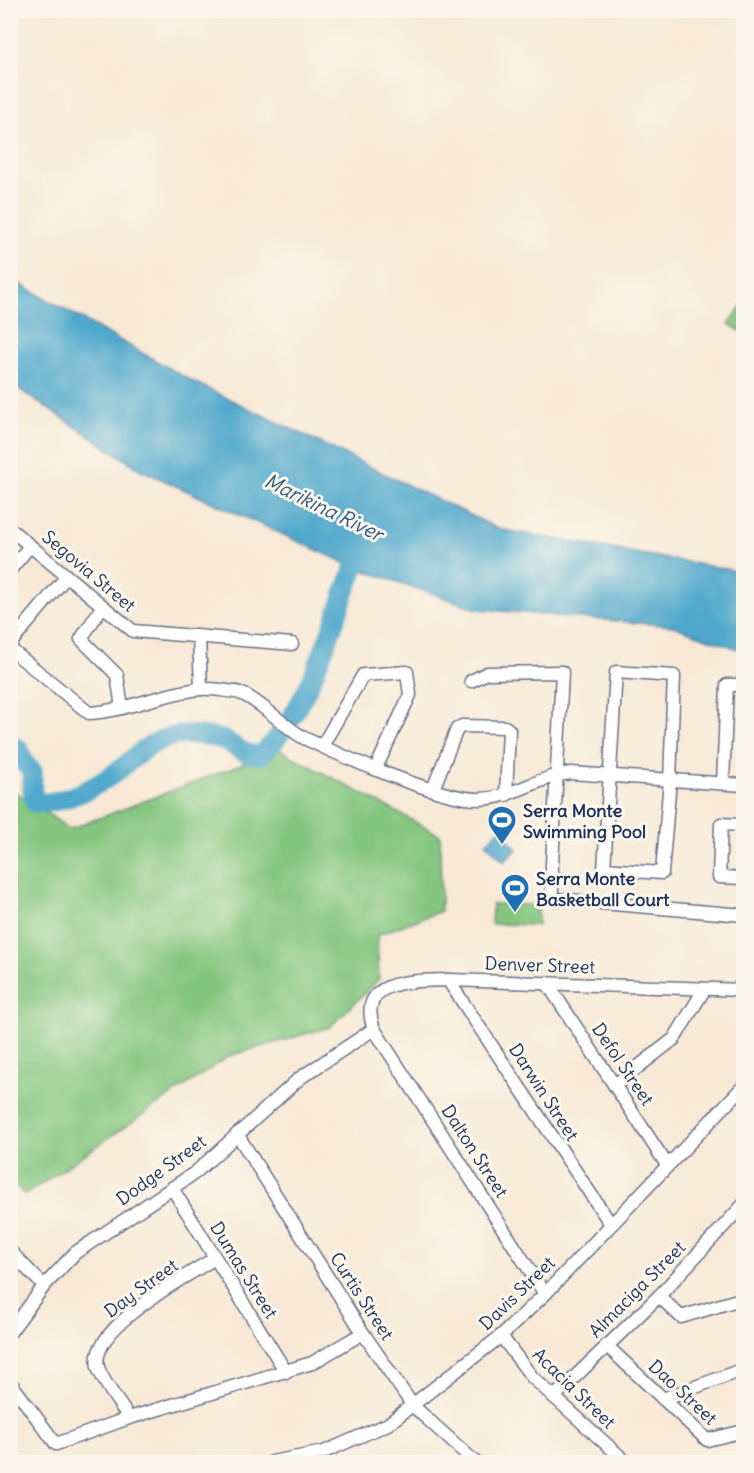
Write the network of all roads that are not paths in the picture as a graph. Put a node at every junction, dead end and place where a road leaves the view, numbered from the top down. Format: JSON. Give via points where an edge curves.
{"nodes":[{"id":1,"x":10,"y":529,"type":"edge"},
{"id":2,"x":30,"y":546,"type":"junction"},
{"id":3,"x":10,"y":570,"type":"edge"},
{"id":4,"x":66,"y":577,"type":"junction"},
{"id":5,"x":102,"y":607,"type":"junction"},
{"id":6,"x":198,"y":636,"type":"junction"},
{"id":7,"x":10,"y":644,"type":"edge"},
{"id":8,"x":292,"y":644,"type":"dead end"},
{"id":9,"x":10,"y":649,"type":"edge"},
{"id":10,"x":471,"y":681,"type":"dead end"},
{"id":11,"x":744,"y":685,"type":"edge"},
{"id":12,"x":201,"y":689,"type":"junction"},
{"id":13,"x":122,"y":708,"type":"junction"},
{"id":14,"x":322,"y":746,"type":"junction"},
{"id":15,"x":376,"y":768,"type":"junction"},
{"id":16,"x":558,"y":774,"type":"junction"},
{"id":17,"x":610,"y":776,"type":"junction"},
{"id":18,"x":670,"y":780,"type":"junction"},
{"id":19,"x":723,"y":783,"type":"junction"},
{"id":20,"x":744,"y":785,"type":"edge"},
{"id":21,"x":434,"y":789,"type":"junction"},
{"id":22,"x":506,"y":795,"type":"junction"},
{"id":23,"x":744,"y":825,"type":"edge"},
{"id":24,"x":744,"y":878,"type":"edge"},
{"id":25,"x":744,"y":915,"type":"edge"},
{"id":26,"x":448,"y":980,"type":"junction"},
{"id":27,"x":547,"y":983,"type":"junction"},
{"id":28,"x":704,"y":990,"type":"junction"},
{"id":29,"x":744,"y":990,"type":"edge"},
{"id":30,"x":374,"y":1029,"type":"junction"},
{"id":31,"x":616,"y":1084,"type":"junction"},
{"id":32,"x":744,"y":1086,"type":"edge"},
{"id":33,"x":739,"y":1098,"type":"edge"},
{"id":34,"x":237,"y":1134,"type":"junction"},
{"id":35,"x":667,"y":1165,"type":"junction"},
{"id":36,"x":172,"y":1188,"type":"junction"},
{"id":37,"x":744,"y":1204,"type":"edge"},
{"id":38,"x":610,"y":1223,"type":"junction"},
{"id":39,"x":10,"y":1251,"type":"edge"},
{"id":40,"x":215,"y":1258,"type":"junction"},
{"id":41,"x":44,"y":1286,"type":"junction"},
{"id":42,"x":545,"y":1294,"type":"junction"},
{"id":43,"x":659,"y":1296,"type":"junction"},
{"id":44,"x":744,"y":1298,"type":"edge"},
{"id":45,"x":10,"y":1332,"type":"edge"},
{"id":46,"x":363,"y":1333,"type":"junction"},
{"id":47,"x":501,"y":1336,"type":"junction"},
{"id":48,"x":606,"y":1345,"type":"junction"},
{"id":49,"x":744,"y":1369,"type":"edge"},
{"id":50,"x":286,"y":1372,"type":"junction"},
{"id":51,"x":10,"y":1382,"type":"edge"},
{"id":52,"x":554,"y":1397,"type":"junction"},
{"id":53,"x":663,"y":1399,"type":"junction"},
{"id":54,"x":413,"y":1406,"type":"junction"},
{"id":55,"x":129,"y":1419,"type":"junction"},
{"id":56,"x":744,"y":1431,"type":"edge"},
{"id":57,"x":321,"y":1457,"type":"edge"},
{"id":58,"x":272,"y":1462,"type":"edge"},
{"id":59,"x":476,"y":1462,"type":"edge"},
{"id":60,"x":626,"y":1462,"type":"edge"}],
"edges":[{"from":1,"to":2,"type":"street","name":"Segovia Street"},
{"from":2,"to":3,"type":"street"},
{"from":2,"to":4,"type":"street","name":"Segovia Street"},
{"from":4,"to":5,"type":"street","name":"Segovia Street"},
{"from":4,"to":7,"type":"street"},
{"from":5,"to":6,"type":"street","name":"Segovia Street","via":[[133,631]]},
{"from":5,"to":13,"type":"street","via":[[81,639],[117,675]]},
{"from":6,"to":8,"type":"street","name":"Segovia Street"},
{"from":6,"to":12,"type":"street"},
{"from":9,"to":13,"type":"street","via":[[89,713]]},
{"from":10,"to":16,"type":"street","via":[[487,673],[562,672]]},
{"from":11,"to":19,"type":"street","via":[[727,685]]},
{"from":12,"to":13,"type":"street"},
{"from":12,"to":14,"type":"street","via":[[240,693],[299,735]]},
{"from":14,"to":15,"type":"street"},
{"from":14,"to":15,"type":"street","via":[[363,675],[407,672],[410,695]]},
{"from":15,"to":21,"type":"street"},
{"from":16,"to":17,"type":"street"},
{"from":16,"to":22,"type":"street"},
{"from":16,"to":25,"type":"street","via":[[552,896],[559,901]]},
{"from":17,"to":18,"type":"street"},
{"from":17,"to":18,"type":"street","via":[[603,869],[662,873]]},
{"from":17,"to":18,"type":"street","via":[[616,672],[662,675],[674,676]]},
{"from":18,"to":19,"type":"street"},
{"from":19,"to":20,"type":"street"},
{"from":21,"to":22,"type":"street","via":[[478,799]]},
{"from":21,"to":22,"type":"street","via":[[457,729],[505,727],[509,730]]},
{"from":23,"to":24,"type":"street","via":[[721,824],[719,877]]},
{"from":26,"to":27,"type":"street","name":"Denver Street"},
{"from":26,"to":30,"type":"street","name":"Denver Street","via":[[400,982],[379,992],[369,1008]]},
{"from":26,"to":38,"type":"street","name":"Darwin Street"},
{"from":27,"to":28,"type":"street","name":"Denver Street"},
{"from":27,"to":31,"type":"street","name":"Defol Street"},
{"from":28,"to":29,"type":"street","name":"Denver Street"},
{"from":28,"to":31,"type":"street","via":[[674,1039]]},
{"from":30,"to":34,"type":"street","name":"Dodge Street","via":[[300,1078]]},
{"from":30,"to":42,"type":"street","name":"Dalton Street"},
{"from":31,"to":35,"type":"street","name":"Defol Street"},
{"from":32,"to":33,"type":"street","name":"Davis Street"},
{"from":33,"to":35,"type":"street","name":"Davis Street"},
{"from":34,"to":36,"type":"street","name":"Dodge Street","via":[[196,1172]]},
{"from":34,"to":46,"type":"street","name":"Curtis Street"},
{"from":35,"to":38,"type":"street","name":"Davis Street"},
{"from":36,"to":40,"type":"street","name":"Dumas Street"},
{"from":36,"to":41,"type":"street","name":"Dodge Street","via":[[88,1243]]},
{"from":37,"to":43,"type":"street","name":"Almaciga Street"},
{"from":38,"to":42,"type":"street","name":"Davis Street"},
{"from":39,"to":41,"type":"street"},
{"from":40,"to":50,"type":"street","name":"Dumas Street"},
{"from":40,"to":55,"type":"street","name":"Day Street","via":[[124,1318],[105,1339],[98,1367]]},
{"from":41,"to":45,"type":"street","name":"Dodge Street"},
{"from":42,"to":47,"type":"street","name":"Davis Street"},
{"from":43,"to":44,"type":"street","via":[[681,1317]]},
{"from":43,"to":48,"type":"street","name":"Almaciga Street"},
{"from":46,"to":50,"type":"street","via":[[312,1364]]},
{"from":46,"to":54,"type":"street","name":"Curtis Street"},
{"from":47,"to":52,"type":"street","name":"Acacia Street","via":[[521,1364]]},
{"from":47,"to":54,"type":"street","name":"Davis Street"},
{"from":48,"to":52,"type":"street","name":"Almaciga Street"},
{"from":48,"to":53,"type":"street","name":"Dao Street"},
{"from":49,"to":53,"type":"street"},
{"from":50,"to":55,"type":"street"},
{"from":51,"to":55,"type":"street","via":[[56,1444]]},
{"from":52,"to":60,"type":"street","name":"Acacia Street"},
{"from":53,"to":56,"type":"street","name":"Dao Street","via":[[707,1440]]},
{"from":54,"to":57,"type":"street","name":"Davis Street","via":[[369,1435]]},
{"from":54,"to":59,"type":"street","name":"Curtis Street"},
{"from":57,"to":58,"type":"street","name":"Davis Street"}]}
